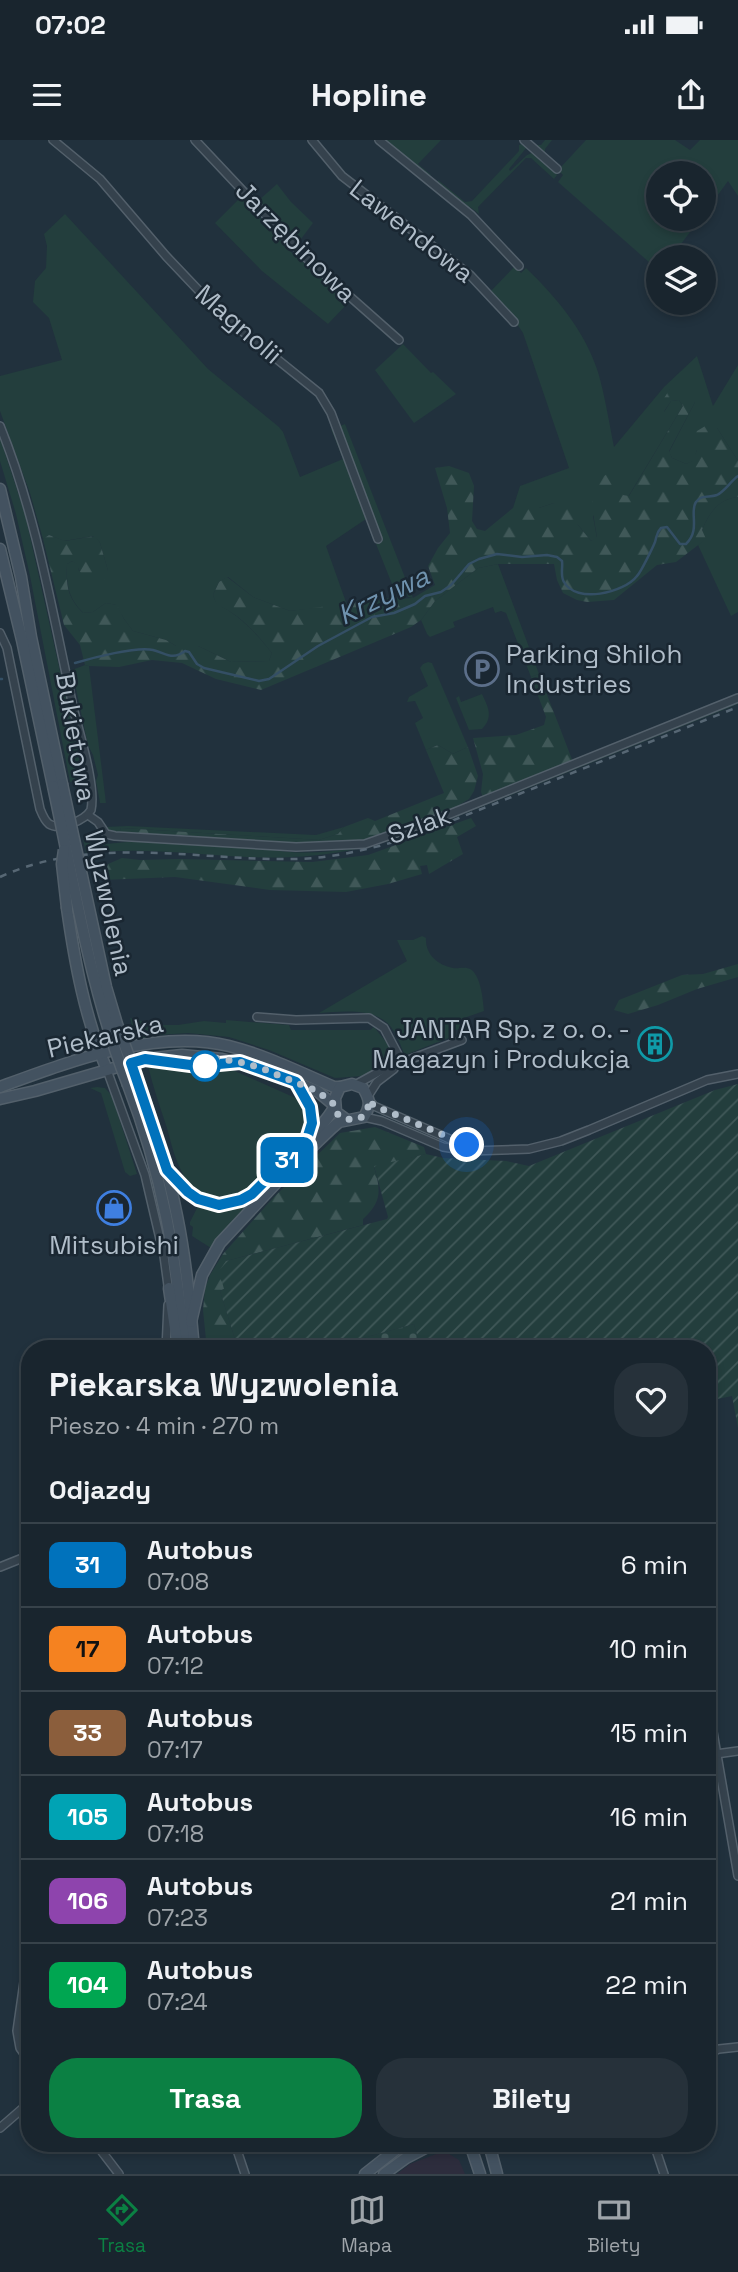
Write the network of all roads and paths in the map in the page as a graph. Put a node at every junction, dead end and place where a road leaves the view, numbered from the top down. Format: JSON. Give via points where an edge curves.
{"nodes":[{"id":1,"x":53,"y":140,"type":"edge"},
{"id":2,"x":195,"y":140,"type":"edge"},
{"id":3,"x":312,"y":140,"type":"edge"},
{"id":4,"x":379,"y":140,"type":"edge"},
{"id":5,"x":524,"y":140,"type":"edge"},
{"id":6,"x":557,"y":169,"type":"dead end"},
{"id":7,"x":519,"y":266,"type":"dead end"},
{"id":8,"x":513,"y":322,"type":"dead end"},
{"id":9,"x":399,"y":340,"type":"dead end"},
{"id":10,"x":0,"y":426,"type":"edge"},
{"id":11,"x":0,"y":489,"type":"edge"},
{"id":12,"x":378,"y":539,"type":"dead end"},
{"id":13,"x":0,"y":549,"type":"edge"},
{"id":14,"x":0,"y":632,"type":"edge"},
{"id":15,"x":738,"y":698,"type":"edge"},
{"id":16,"x":57,"y":785,"type":"junction"},
{"id":17,"x":88,"y":815,"type":"junction"},
{"id":18,"x":65,"y":842,"type":"junction"},
{"id":19,"x":257,"y":1017,"type":"dead end"},
{"id":20,"x":462,"y":1041,"type":"dead end"},
{"id":21,"x":101,"y":1055,"type":"junction"},
{"id":22,"x":402,"y":1064,"type":"junction"},
{"id":23,"x":107,"y":1070,"type":"junction"},
{"id":24,"x":738,"y":1074,"type":"edge"},
{"id":25,"x":296,"y":1082,"type":"junction"},
{"id":26,"x":133,"y":1083,"type":"junction"},
{"id":27,"x":355,"y":1085,"type":"junction"},
{"id":28,"x":0,"y":1087,"type":"edge"},
{"id":29,"x":340,"y":1087,"type":"junction"},
{"id":30,"x":368,"y":1098,"type":"junction"},
{"id":31,"x":0,"y":1099,"type":"edge"},
{"id":32,"x":335,"y":1105,"type":"junction"},
{"id":33,"x":364,"y":1117,"type":"junction"},
{"id":34,"x":347,"y":1120,"type":"junction"},
{"id":35,"x":307,"y":1139,"type":"junction"},
{"id":36,"x":485,"y":1150,"type":"junction"},
{"id":37,"x":167,"y":1170,"type":"junction"},
{"id":38,"x":169,"y":1288,"type":"junction"},
{"id":39,"x":191,"y":1322,"type":"junction"},
{"id":40,"x":166,"y":1340,"type":"edge"},
{"id":41,"x":177,"y":1340,"type":"edge"},
{"id":42,"x":184,"y":1340,"type":"edge"},
{"id":43,"x":193,"y":1340,"type":"edge"},
{"id":44,"x":21,"y":1559,"type":"edge"},
{"id":45,"x":0,"y":1567,"type":"edge"},
{"id":46,"x":738,"y":1751,"type":"edge"},
{"id":47,"x":716,"y":1754,"type":"joint"},
{"id":48,"x":738,"y":1876,"type":"edge"},
{"id":49,"x":21,"y":2003,"type":"edge"},
{"id":50,"x":738,"y":2047,"type":"edge"},
{"id":51,"x":21,"y":2049,"type":"edge"},
{"id":52,"x":716,"y":2050,"type":"edge"},
{"id":53,"x":21,"y":2110,"type":"edge"},
{"id":54,"x":0,"y":2128,"type":"edge"},
{"id":55,"x":102,"y":2152,"type":"edge"},
{"id":56,"x":237,"y":2152,"type":"edge"},
{"id":57,"x":393,"y":2152,"type":"edge"},
{"id":58,"x":418,"y":2152,"type":"edge"},
{"id":59,"x":471,"y":2152,"type":"edge"},
{"id":60,"x":491,"y":2152,"type":"edge"},
{"id":61,"x":656,"y":2152,"type":"edge"},
{"id":62,"x":662,"y":2173,"type":"edge"},
{"id":63,"x":119,"y":2174,"type":"edge"},
{"id":64,"x":245,"y":2174,"type":"edge"},
{"id":65,"x":365,"y":2174,"type":"edge"},
{"id":66,"x":384,"y":2174,"type":"edge"},
{"id":67,"x":480,"y":2174,"type":"edge"},
{"id":68,"x":497,"y":2174,"type":"edge"}],
"edges":[{"from":1,"to":12,"type":"street","name":"Magnolii","via":[[100,179],[221,314],[319,393]]},
{"from":2,"to":9,"type":"street","name":"Jarzębinowa","via":[[304,256]]},
{"from":3,"to":8,"type":"street","name":"Lawendowa","via":[[342,176],[470,275]]},
{"from":4,"to":7,"type":"street","name":"Lawendowa","via":[[471,215]]},
{"from":5,"to":6,"type":"street"},
{"from":10,"to":17,"type":"street","name":"Bukietowa","via":[[36,540],[92,793]]},
{"from":11,"to":16,"type":"main road","name":"Wyzwolenia","via":[[21,577]]},
{"from":13,"to":16,"type":"main road","name":"Wyzwolenia"},
{"from":14,"to":17,"type":"street","name":"Bukietowa","via":[[44,817],[57,826]]},
{"from":15,"to":17,"type":"street","name":"Szlak","via":[[365,844],[296,847],[115,836]]},
{"from":16,"to":18,"type":"main road","name":"Wyzwolenia","bridge":true},
{"from":16,"to":26,"type":"main road","name":"Wyzwolenia","bridge":true},
{"from":18,"to":21,"type":"main road","bridge":true,"via":[[62,864],[78,981]]},
{"from":18,"to":26,"type":"main road","name":"Wyzwolenia","bridge":true,"via":[[96,990],[112,1042]]},
{"from":19,"to":22,"type":"street","via":[[369,1018],[384,1028]]},
{"from":20,"to":22,"type":"street"},
{"from":21,"to":23,"type":"main road"},
{"from":21,"to":28,"type":"main road","name":"Piekarska"},
{"from":21,"to":29,"type":"main road","name":"Piekarska","via":[[169,1041],[210,1042],[247,1051]]},
{"from":22,"to":27,"type":"street"},
{"from":22,"to":30,"type":"street","via":[[377,1082]]},
{"from":23,"to":25,"type":"main road","name":"Piekarska","via":[[163,1056],[202,1056],[246,1063]]},
{"from":23,"to":31,"type":"main road","name":"Piekarska"},
{"from":23,"to":38,"type":"street","via":[[145,1175]]},
{"from":24,"to":36,"type":"street","via":[[707,1080],[556,1142],[529,1149]]},
{"from":25,"to":32,"type":"main road","name":"Piekarska"},
{"from":25,"to":35,"type":"main road","via":[[310,1107]]},
{"from":26,"to":37,"type":"main road","name":"Wyzwolenia"},
{"from":26,"to":42,"type":"main road","name":"Wyzwolenia","via":[[171,1237]]},
{"from":27,"to":29,"type":"main road"},
{"from":27,"to":30,"type":"main road","via":[[363,1088]]},
{"from":29,"to":32,"type":"main road"},
{"from":30,"to":33,"type":"main road"},
{"from":30,"to":36,"type":"street","via":[[374,1106]]},
{"from":32,"to":34,"type":"main road","via":[[338,1115]]},
{"from":32,"to":35,"type":"main road"},
{"from":33,"to":34,"type":"main road"},
{"from":33,"to":36,"type":"street","via":[[443,1147]]},
{"from":34,"to":39,"type":"main road","via":[[332,1128],[290,1168],[220,1243],[202,1275]]},
{"from":35,"to":37,"type":"main road","via":[[252,1194],[229,1204],[198,1199]]},
{"from":37,"to":39,"type":"main road","name":"Wyzwolenia","via":[[183,1246]]},
{"from":38,"to":40,"type":"street"},
{"from":38,"to":41,"type":"main road"},
{"from":39,"to":43,"type":"main road","name":"Wyzwolenia"},
{"from":44,"to":45,"type":"street"},
{"from":46,"to":47,"type":"street"},
{"from":47,"to":48,"type":"street"},
{"from":49,"to":51,"type":"street","via":[[17,2031]]},
{"from":50,"to":52,"type":"street"},
{"from":53,"to":54,"type":"street"},
{"from":55,"to":63,"type":"street"},
{"from":56,"to":64,"type":"street"},
{"from":57,"to":65,"type":"main road"},
{"from":58,"to":66,"type":"main road"},
{"from":59,"to":67,"type":"main road"},
{"from":60,"to":68,"type":"main road"},
{"from":61,"to":62,"type":"street"}]}
